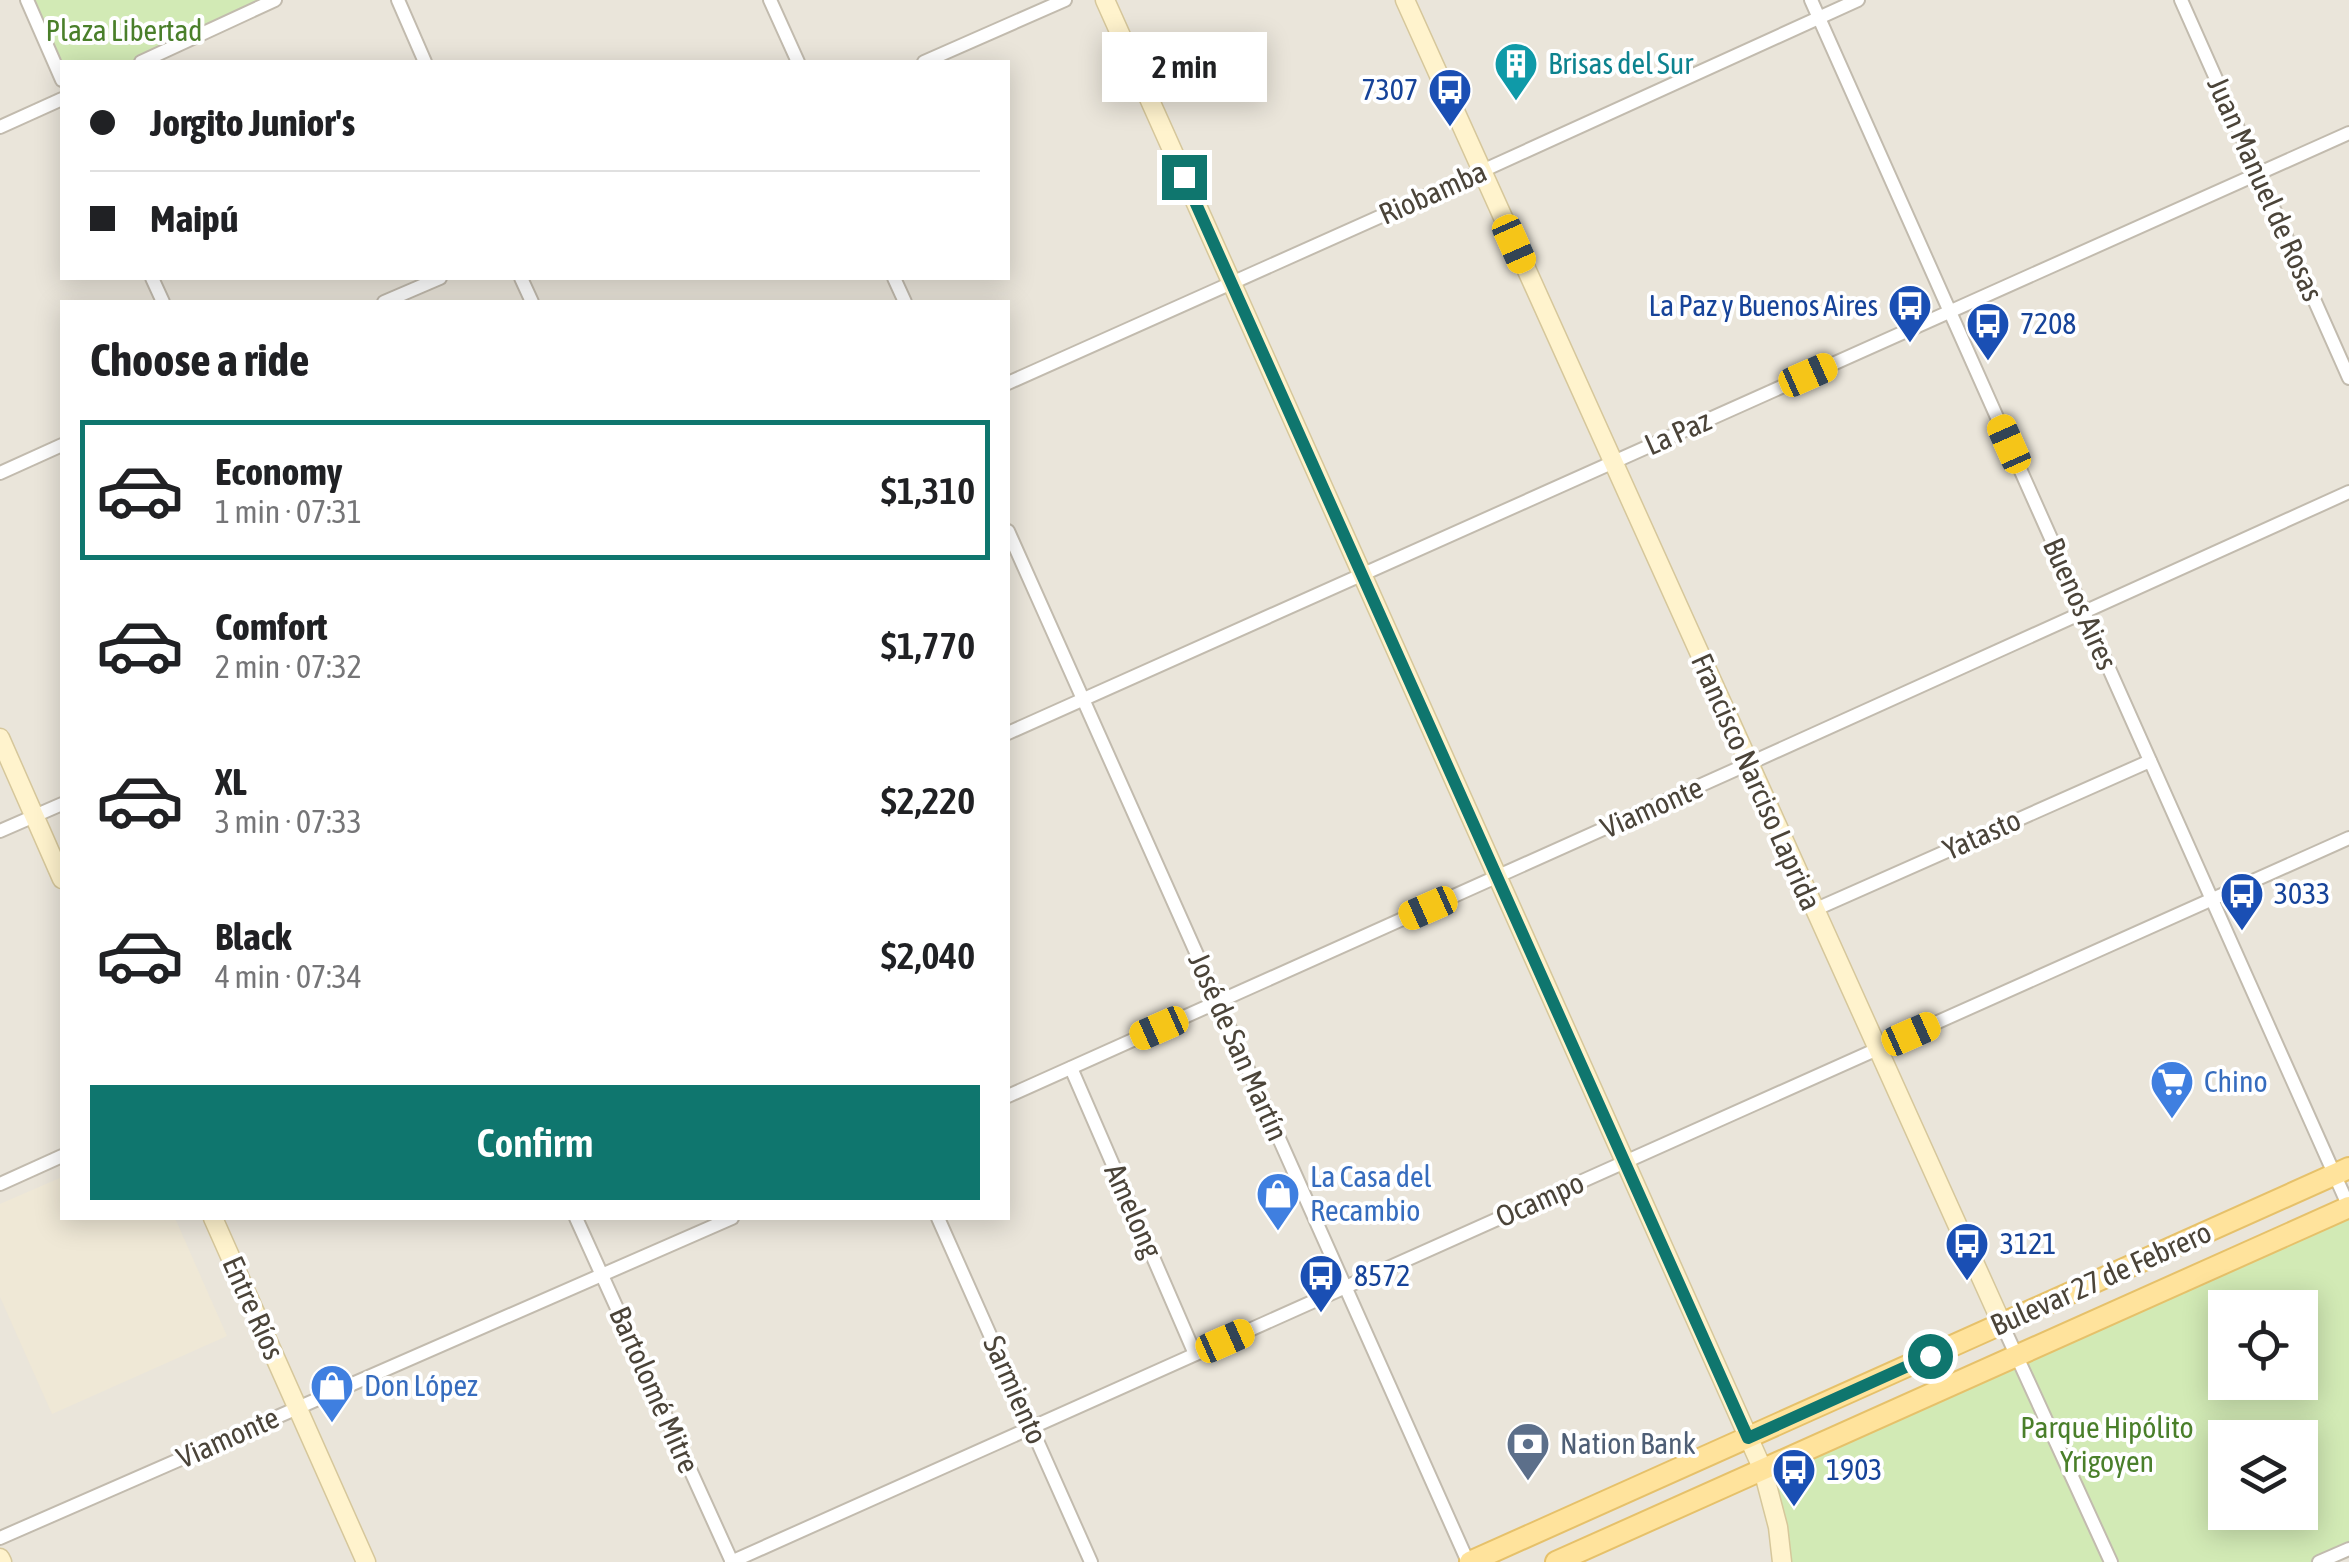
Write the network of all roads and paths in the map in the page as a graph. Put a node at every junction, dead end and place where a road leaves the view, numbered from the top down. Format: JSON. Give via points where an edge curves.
{"nodes":[{"id":1,"x":27,"y":0,"type":"edge"},
{"id":2,"x":274,"y":0,"type":"edge"},
{"id":3,"x":398,"y":0,"type":"edge"},
{"id":4,"x":770,"y":0,"type":"edge"},
{"id":5,"x":1065,"y":0,"type":"edge"},
{"id":6,"x":1105,"y":0,"type":"edge"},
{"id":7,"x":1405,"y":0,"type":"edge"},
{"id":8,"x":1811,"y":0,"type":"edge"},
{"id":9,"x":1858,"y":0,"type":"edge"},
{"id":10,"x":2181,"y":0,"type":"edge"},
{"id":11,"x":1818,"y":18,"type":"junction"},
{"id":12,"x":145,"y":60,"type":"edge"},
{"id":13,"x":424,"y":60,"type":"edge"},
{"id":14,"x":797,"y":60,"type":"edge"},
{"id":15,"x":929,"y":60,"type":"edge"},
{"id":16,"x":60,"y":75,"type":"edge"},
{"id":17,"x":60,"y":100,"type":"edge"},
{"id":18,"x":0,"y":127,"type":"edge"},
{"id":19,"x":2349,"y":133,"type":"edge"},
{"id":20,"x":1482,"y":171,"type":"junction"},
{"id":21,"x":2258,"y":174,"type":"junction"},
{"id":22,"x":435,"y":280,"type":"edge"},
{"id":23,"x":1232,"y":283,"type":"junction"},
{"id":24,"x":389,"y":300,"type":"edge"},
{"id":25,"x":1950,"y":312,"type":"junction"},
{"id":26,"x":2349,"y":378,"type":"edge"},
{"id":27,"x":1010,"y":381,"type":"edge"},
{"id":28,"x":60,"y":447,"type":"edge"},
{"id":29,"x":1612,"y":462,"type":"junction"},
{"id":30,"x":0,"y":473,"type":"edge"},
{"id":31,"x":2349,"y":492,"type":"edge"},
{"id":32,"x":1010,"y":536,"type":"edge"},
{"id":33,"x":1362,"y":574,"type":"junction"},
{"id":34,"x":2083,"y":610,"type":"junction"},
{"id":35,"x":1082,"y":699,"type":"junction"},
{"id":36,"x":1010,"y":732,"type":"edge"},
{"id":37,"x":0,"y":738,"type":"edge"},
{"id":38,"x":2150,"y":760,"type":"junction"},
{"id":39,"x":1748,"y":764,"type":"junction"},
{"id":40,"x":60,"y":805,"type":"edge"},
{"id":41,"x":34,"y":816,"type":"junction"},
{"id":42,"x":0,"y":831,"type":"edge"},
{"id":43,"x":2349,"y":838,"type":"edge"},
{"id":44,"x":60,"y":874,"type":"edge"},
{"id":45,"x":1497,"y":877,"type":"junction"},
{"id":46,"x":2212,"y":900,"type":"junction"},
{"id":47,"x":1814,"y":910,"type":"junction"},
{"id":48,"x":1218,"y":1002,"type":"junction"},
{"id":49,"x":1878,"y":1049,"type":"junction"},
{"id":50,"x":1071,"y":1068,"type":"junction"},
{"id":51,"x":1010,"y":1095,"type":"edge"},
{"id":52,"x":60,"y":1157,"type":"edge"},
{"id":53,"x":1625,"y":1162,"type":"junction"},
{"id":54,"x":2342,"y":1172,"type":"edge"},
{"id":55,"x":0,"y":1184,"type":"edge"},
{"id":56,"x":2349,"y":1207,"type":"edge"},
{"id":57,"x":214,"y":1220,"type":"edge"},
{"id":58,"x":577,"y":1220,"type":"edge"},
{"id":59,"x":727,"y":1220,"type":"edge"},
{"id":60,"x":939,"y":1220,"type":"edge"},
{"id":61,"x":602,"y":1274,"type":"junction"},
{"id":62,"x":1345,"y":1287,"type":"junction"},
{"id":63,"x":2002,"y":1324,"type":"junction"},
{"id":64,"x":1196,"y":1354,"type":"junction"},
{"id":65,"x":2017,"y":1357,"type":"junction"},
{"id":66,"x":297,"y":1408,"type":"junction"},
{"id":67,"x":1032,"y":1427,"type":"junction"},
{"id":68,"x":1748,"y":1438,"type":"junction"},
{"id":69,"x":1763,"y":1470,"type":"junction"},
{"id":70,"x":0,"y":1538,"type":"edge"},
{"id":71,"x":2349,"y":1549,"type":"edge"},
{"id":72,"x":366,"y":1562,"type":"edge"},
{"id":73,"x":731,"y":1562,"type":"edge"},
{"id":74,"x":1091,"y":1562,"type":"edge"},
{"id":75,"x":1469,"y":1562,"type":"edge"},
{"id":76,"x":1556,"y":1562,"type":"edge"},
{"id":77,"x":1782,"y":1562,"type":"edge"},
{"id":78,"x":2111,"y":1562,"type":"edge"},
{"id":79,"x":2319,"y":1562,"type":"edge"}],
"edges":[{"from":1,"to":16,"type":"street"},
{"from":2,"to":12,"type":"street"},
{"from":3,"to":13,"type":"street"},
{"from":4,"to":14,"type":"street"},
{"from":5,"to":15,"type":"street"},
{"from":6,"to":23,"type":"main road"},
{"from":7,"to":20,"type":"main road","name":"Francisco Narciso Laprida"},
{"from":8,"to":11,"type":"street","name":"Buenos Aires"},
{"from":9,"to":11,"type":"street","name":"Riobamba"},
{"from":10,"to":21,"type":"street","name":"Juan Manuel de Rosas"},
{"from":11,"to":20,"type":"street","name":"Riobamba"},
{"from":11,"to":25,"type":"street","name":"Buenos Aires"},
{"from":17,"to":18,"type":"street"},
{"from":19,"to":21,"type":"street","name":"La Paz"},
{"from":20,"to":23,"type":"street","name":"Riobamba"},
{"from":20,"to":29,"type":"main road","name":"Francisco Narciso Laprida"},
{"from":21,"to":25,"type":"street","name":"La Paz"},
{"from":21,"to":26,"type":"street","name":"Juan Manuel de Rosas"},
{"from":22,"to":24,"type":"street"},
{"from":23,"to":27,"type":"street","name":"Riobamba"},
{"from":23,"to":33,"type":"main road"},
{"from":25,"to":29,"type":"street","name":"La Paz"},
{"from":25,"to":34,"type":"street","name":"Buenos Aires"},
{"from":28,"to":30,"type":"street"},
{"from":29,"to":33,"type":"street","name":"La Paz"},
{"from":29,"to":39,"type":"main road","name":"Francisco Narciso Laprida"},
{"from":31,"to":34,"type":"street","name":"Viamonte"},
{"from":32,"to":35,"type":"street","name":"José de San Martín"},
{"from":33,"to":35,"type":"street","name":"La Paz"},
{"from":33,"to":45,"type":"main road"},
{"from":34,"to":38,"type":"street","name":"Buenos Aires"},
{"from":34,"to":39,"type":"street","name":"Viamonte"},
{"from":35,"to":36,"type":"street","name":"La Paz"},
{"from":35,"to":48,"type":"street","name":"José de San Martín"},
{"from":37,"to":41,"type":"main road"},
{"from":38,"to":46,"type":"street","name":"Buenos Aires"},
{"from":38,"to":47,"type":"street","name":"Yatasto"},
{"from":39,"to":45,"type":"street","name":"Viamonte"},
{"from":39,"to":47,"type":"main road","name":"Francisco Narciso Laprida"},
{"from":40,"to":41,"type":"street"},
{"from":41,"to":42,"type":"street"},
{"from":41,"to":44,"type":"main road"},
{"from":43,"to":46,"type":"street","name":"Ocampo"},
{"from":45,"to":48,"type":"street","name":"Viamonte"},
{"from":45,"to":53,"type":"main road"},
{"from":46,"to":49,"type":"street","name":"Ocampo"},
{"from":46,"to":54,"type":"street","name":"Buenos Aires"},
{"from":47,"to":49,"type":"main road","name":"Francisco Narciso Laprida"},
{"from":48,"to":50,"type":"street","name":"Viamonte"},
{"from":48,"to":62,"type":"street","name":"José de San Martín"},
{"from":49,"to":53,"type":"street","name":"Ocampo"},
{"from":49,"to":63,"type":"main road","name":"Francisco Narciso Laprida"},
{"from":50,"to":51,"type":"street","name":"Viamonte"},
{"from":50,"to":64,"type":"street","name":"Amelong"},
{"from":52,"to":55,"type":"street"},
{"from":53,"to":62,"type":"street","name":"Ocampo"},
{"from":53,"to":68,"type":"main road"},
{"from":54,"to":56,"type":"street","name":"Buenos Aires"},
{"from":54,"to":63,"type":"main road","name":"Bulevar 27 de Febrero"},
{"from":56,"to":65,"type":"main road","name":"Bulevar 27 de Febrero"},
{"from":57,"to":66,"type":"main road","name":"Entre Ríos"},
{"from":58,"to":61,"type":"street","name":"Bartolomé Mitre"},
{"from":59,"to":61,"type":"street","name":"Viamonte"},
{"from":60,"to":67,"type":"street","name":"Sarmiento"},
{"from":61,"to":66,"type":"street","name":"Viamonte"},
{"from":61,"to":73,"type":"street","name":"Bartolomé Mitre"},
{"from":62,"to":64,"type":"street","name":"Ocampo"},
{"from":62,"to":75,"type":"street","name":"José de San Martín"},
{"from":63,"to":65,"type":"street","name":"Francisco Narciso Laprida"},
{"from":63,"to":68,"type":"main road","name":"Bulevar 27 de Febrero"},
{"from":64,"to":67,"type":"street","name":"Ocampo"},
{"from":65,"to":69,"type":"main road","name":"Bulevar 27 de Febrero"},
{"from":65,"to":78,"type":"street","name":"Francisco Narciso Laprida"},
{"from":66,"to":70,"type":"street","name":"Viamonte"},
{"from":66,"to":72,"type":"main road","name":"Entre Ríos"},
{"from":67,"to":73,"type":"street","name":"Ocampo"},
{"from":67,"to":74,"type":"street","name":"Sarmiento"},
{"from":68,"to":69,"type":"main road"},
{"from":68,"to":75,"type":"main road","name":"Bulevar 27 de Febrero"},
{"from":69,"to":76,"type":"main road","name":"Bulevar 27 de Febrero"},
{"from":69,"to":77,"type":"main road"},
{"from":71,"to":79,"type":"street"}]}
